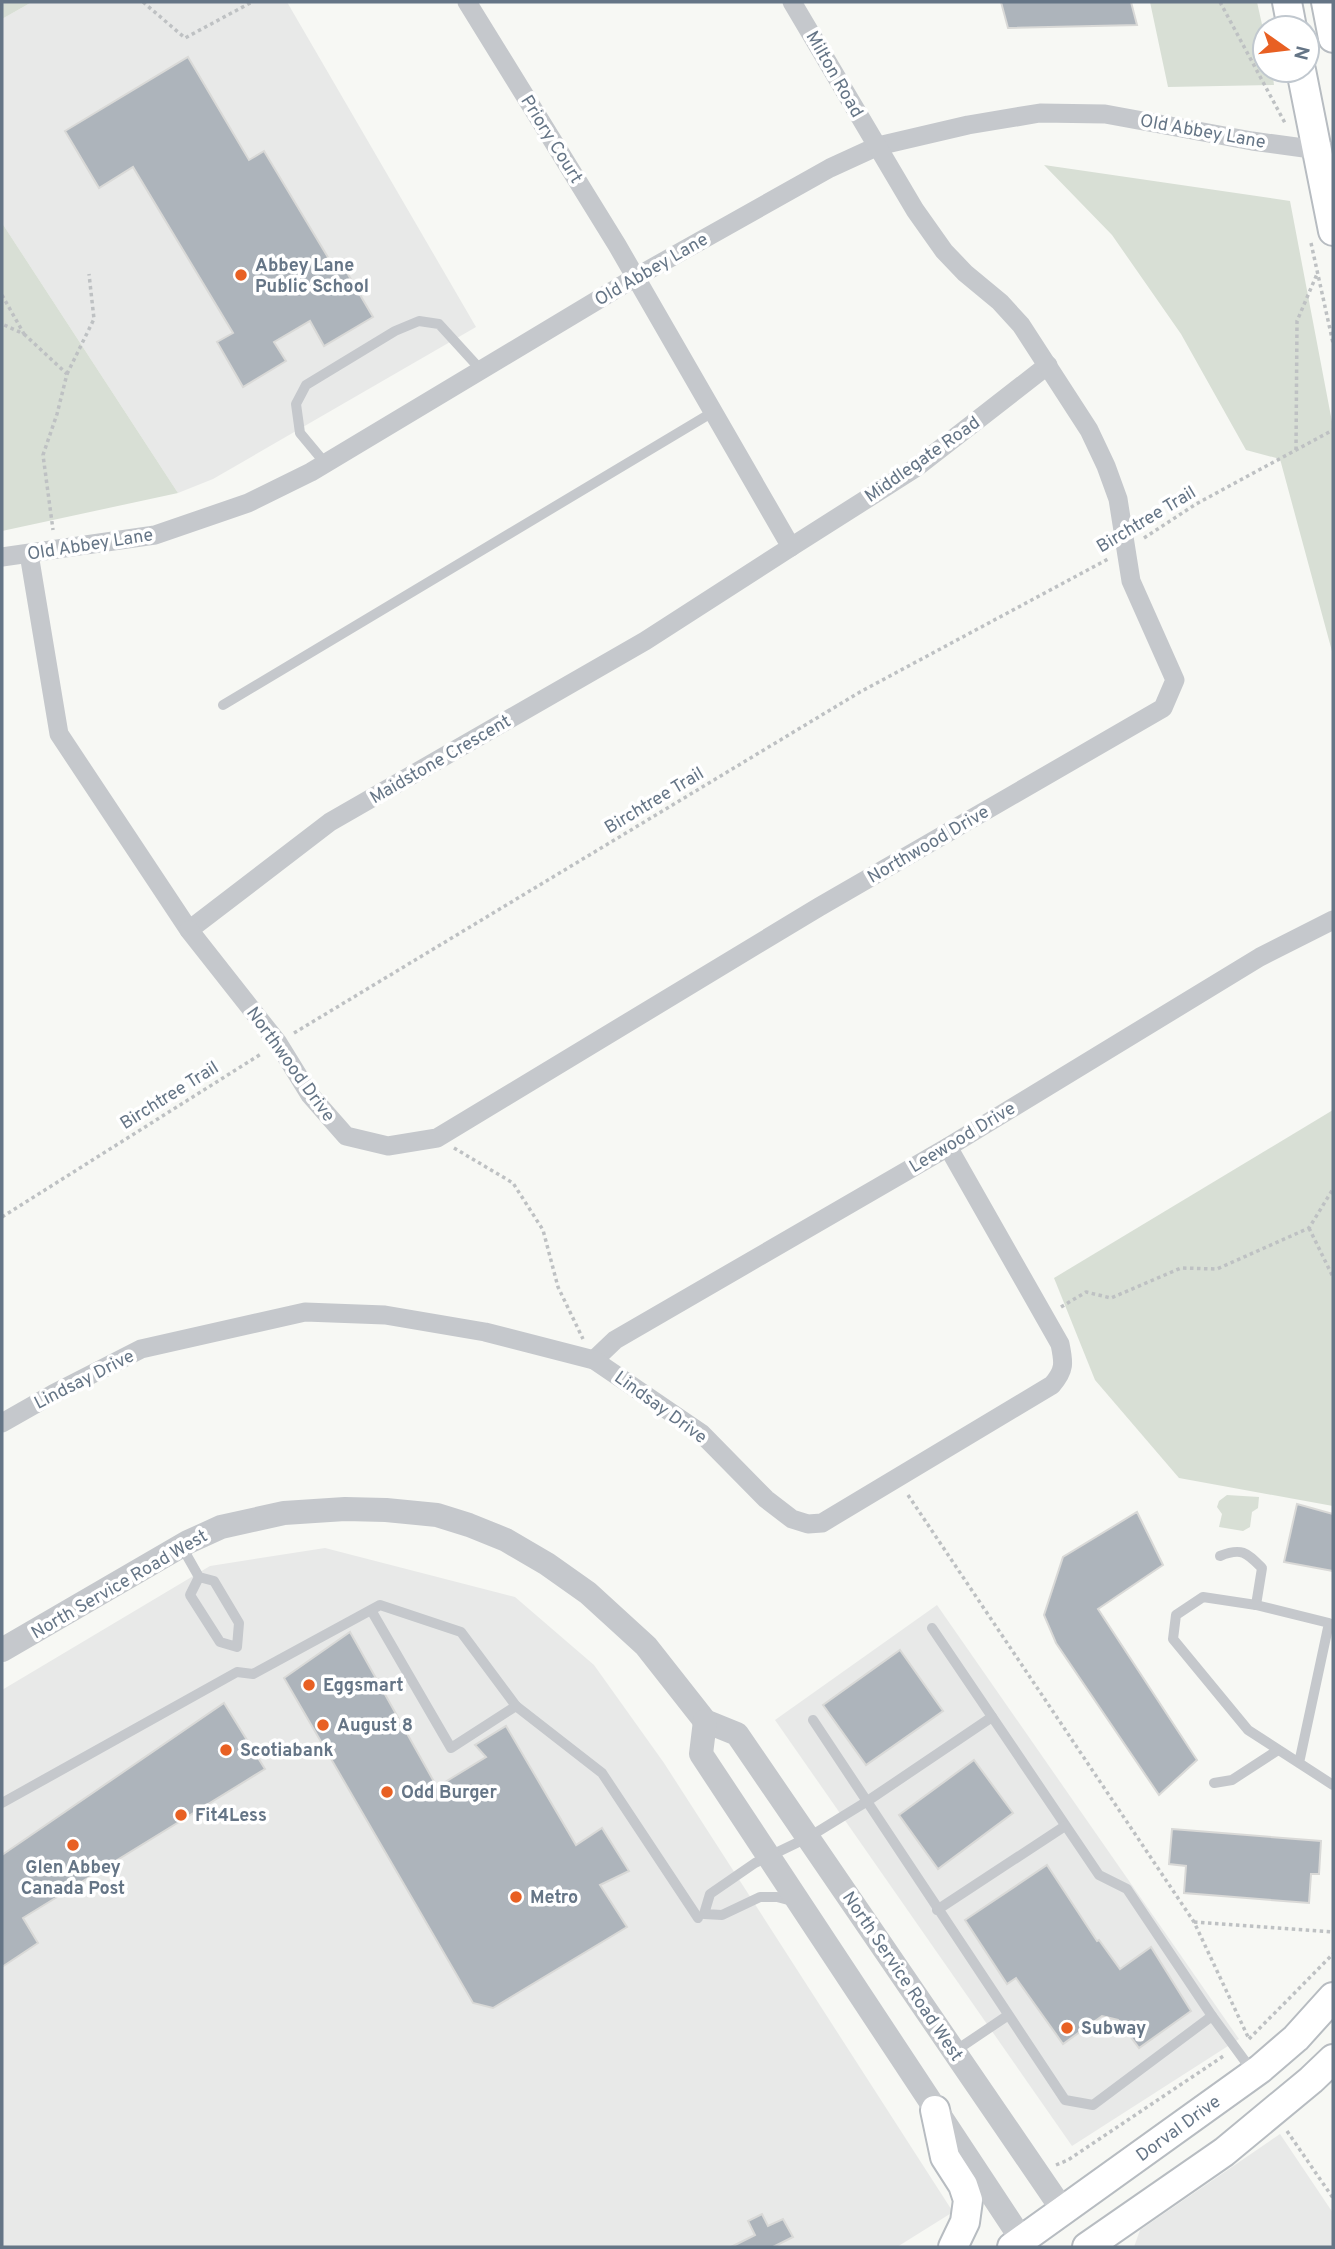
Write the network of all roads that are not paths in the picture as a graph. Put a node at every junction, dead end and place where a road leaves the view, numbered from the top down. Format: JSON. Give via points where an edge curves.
{"nodes":[{"id":1,"x":467,"y":2,"type":"edge"},
{"id":2,"x":1326,"y":2,"type":"edge"},
{"id":3,"x":797,"y":3,"type":"edge"},
{"id":4,"x":1333,"y":38,"type":"edge"},
{"id":5,"x":1305,"y":84,"type":"edge"},
{"id":6,"x":878,"y":146,"type":"junction"},
{"id":7,"x":1325,"y":150,"type":"edge"},
{"id":8,"x":1333,"y":231,"type":"edge"},
{"id":9,"x":636,"y":277,"type":"junction"},
{"id":10,"x":1048,"y":365,"type":"junction"},
{"id":11,"x":481,"y":370,"type":"junction"},
{"id":12,"x":713,"y":412,"type":"junction"},
{"id":13,"x":325,"y":463,"type":"junction"},
{"id":14,"x":791,"y":547,"type":"junction"},
{"id":15,"x":29,"y":554,"type":"junction"},
{"id":16,"x":2,"y":557,"type":"edge"},
{"id":17,"x":223,"y":705,"type":"dead end"},
{"id":18,"x":1333,"y":920,"type":"edge"},
{"id":19,"x":189,"y":930,"type":"junction"},
{"id":20,"x":948,"y":1147,"type":"junction"},
{"id":21,"x":594,"y":1360,"type":"junction"},
{"id":22,"x":2,"y":1423,"type":"edge"},
{"id":23,"x":181,"y":1546,"type":"junction"},
{"id":24,"x":1220,"y":1556,"type":"dead end"},
{"id":25,"x":199,"y":1577,"type":"junction"},
{"id":26,"x":1256,"y":1605,"type":"junction"},
{"id":27,"x":371,"y":1610,"type":"junction"},
{"id":28,"x":932,"y":1628,"type":"dead end"},
{"id":29,"x":2,"y":1650,"type":"edge"},
{"id":30,"x":516,"y":1706,"type":"junction"},
{"id":31,"x":992,"y":1717,"type":"junction"},
{"id":32,"x":813,"y":1720,"type":"dead end"},
{"id":33,"x":705,"y":1721,"type":"junction"},
{"id":34,"x":1278,"y":1750,"type":"junction"},
{"id":35,"x":1299,"y":1763,"type":"junction"},
{"id":36,"x":1214,"y":1783,"type":"dead end"},
{"id":37,"x":1333,"y":1785,"type":"edge"},
{"id":38,"x":866,"y":1802,"type":"junction"},
{"id":39,"x":2,"y":1803,"type":"edge"},
{"id":40,"x":1065,"y":1826,"type":"junction"},
{"id":41,"x":809,"y":1837,"type":"junction"},
{"id":42,"x":769,"y":1856,"type":"junction"},
{"id":43,"x":799,"y":1902,"type":"junction"},
{"id":44,"x":937,"y":1910,"type":"junction"},
{"id":45,"x":698,"y":1918,"type":"dead end"},
{"id":46,"x":1333,"y":1997,"type":"edge"},
{"id":47,"x":1007,"y":2016,"type":"junction"},
{"id":48,"x":1212,"y":2016,"type":"junction"},
{"id":49,"x":954,"y":2051,"type":"junction"},
{"id":50,"x":1333,"y":2059,"type":"edge"},
{"id":51,"x":1254,"y":2073,"type":"junction"},
{"id":52,"x":936,"y":2110,"type":"junction"},
{"id":53,"x":1064,"y":2212,"type":"junction"},
{"id":54,"x":1020,"y":2245,"type":"edge"},
{"id":55,"x":953,"y":2247,"type":"edge"},
{"id":56,"x":1088,"y":2247,"type":"edge"}],
"edges":[{"from":1,"to":9,"type":"street","name":"Priory Court"},
{"from":2,"to":4,"type":"main road"},
{"from":3,"to":6,"type":"street","name":"Milton Road"},
{"from":5,"to":7,"type":"main road"},
{"from":6,"to":7,"type":"street","name":"Old Abbey Lane","via":[[1040,113],[1105,114]]},
{"from":6,"to":9,"type":"street","name":"Old Abbey Lane","via":[[830,168]]},
{"from":6,"to":10,"type":"street","name":"Northwood Drive","via":[[944,251],[1014,318]]},
{"from":7,"to":8,"type":"main road"},
{"from":9,"to":11,"type":"street","name":"Old Abbey Lane"},
{"from":9,"to":12,"type":"street"},
{"from":10,"to":14,"type":"street","name":"Middlegate Road","via":[[917,467]]},
{"from":10,"to":19,"type":"street","name":"Northwood Drive","via":[[1088,430],[1118,499],[1131,581],[1175,680],[1163,708],[819,907],[438,1138],[388,1146],[346,1136],[310,1095],[278,1043]]},
{"from":11,"to":13,"type":"street","name":"Old Abbey Lane"},
{"from":11,"to":13,"type":"lane","via":[[439,324],[419,321],[395,331],[306,385],[296,404],[300,433]]},
{"from":12,"to":14,"type":"street"},
{"from":12,"to":17,"type":"lane"},
{"from":13,"to":15,"type":"street","name":"Old Abbey Lane","via":[[248,503],[155,535]]},
{"from":14,"to":19,"type":"street","name":"Maidstone Crescent","via":[[645,641],[330,822]]},
{"from":15,"to":16,"type":"street","name":"Old Abbey Lane"},
{"from":15,"to":19,"type":"street","via":[[59,734]]},
{"from":18,"to":20,"type":"street","name":"Leewood Drive","via":[[1260,957]]},
{"from":20,"to":21,"type":"street","name":"Leewood Drive","via":[[615,1340]]},
{"from":20,"to":21,"type":"street","name":"Lindsay Drive","via":[[1060,1344],[1061,1375],[1052,1385],[822,1523],[808,1524],[792,1519],[766,1499],[701,1433]]},
{"from":21,"to":22,"type":"street","name":"Lindsay Drive","via":[[460,1327],[385,1315],[305,1312],[141,1349]]},
{"from":23,"to":25,"type":"lane"},
{"from":23,"to":29,"type":"street","name":"North Service Road West"},
{"from":23,"to":33,"type":"street","name":"North Service Road West","via":[[221,1527],[284,1513],[386,1510],[438,1515],[469,1525],[547,1564],[588,1593],[646,1646]]},
{"from":24,"to":26,"type":"lane","via":[[1234,1550],[1247,1554],[1262,1568]]},
{"from":25,"to":25,"type":"lane","via":[[190,1595],[220,1642],[237,1647],[239,1623],[214,1581]]},
{"from":26,"to":34,"type":"lane","via":[[1203,1597],[1176,1615],[1173,1639],[1248,1730]]},
{"from":26,"to":35,"type":"lane","via":[[1329,1623]]},
{"from":27,"to":30,"type":"lane","via":[[380,1605],[461,1632]]},
{"from":27,"to":30,"type":"lane","via":[[452,1748]]},
{"from":27,"to":39,"type":"lane","via":[[253,1674],[237,1672]]},
{"from":28,"to":31,"type":"lane"},
{"from":30,"to":45,"type":"lane","via":[[602,1773]]},
{"from":31,"to":38,"type":"lane"},
{"from":31,"to":40,"type":"lane"},
{"from":32,"to":38,"type":"lane"},
{"from":33,"to":41,"type":"street","name":"North Service Road West","via":[[737,1734]]},
{"from":33,"to":42,"type":"street","via":[[701,1754]]},
{"from":34,"to":35,"type":"lane"},
{"from":34,"to":36,"type":"lane","via":[[1232,1780]]},
{"from":35,"to":37,"type":"lane"},
{"from":38,"to":41,"type":"lane"},
{"from":38,"to":44,"type":"lane"},
{"from":40,"to":44,"type":"lane"},
{"from":40,"to":48,"type":"lane","via":[[1099,1875],[1127,1889]]},
{"from":41,"to":42,"type":"lane"},
{"from":41,"to":49,"type":"street","name":"North Service Road West"},
{"from":42,"to":43,"type":"street"},
{"from":42,"to":43,"type":"lane","via":[[709,1894],[704,1914],[722,1915],[760,1897]]},
{"from":43,"to":52,"type":"street"},
{"from":44,"to":47,"type":"lane"},
{"from":46,"to":51,"type":"main road","name":"Dorval Drive","via":[[1296,2038]]},
{"from":47,"to":48,"type":"lane","via":[[1065,2100],[1093,2105]]},
{"from":47,"to":49,"type":"lane"},
{"from":48,"to":51,"type":"lane"},
{"from":49,"to":53,"type":"street","name":"North Service Road West"},
{"from":50,"to":56,"type":"main road","via":[[1224,2152]]},
{"from":51,"to":53,"type":"main road","name":"Dorval Drive"},
{"from":52,"to":54,"type":"street"},
{"from":52,"to":55,"type":"main road","via":[[945,2157],[968,2200],[965,2222]]},
{"from":53,"to":54,"type":"main road","name":"Dorval Drive"},
{"from":53,"to":56,"type":"main road","name":"North Service Road West"}]}
